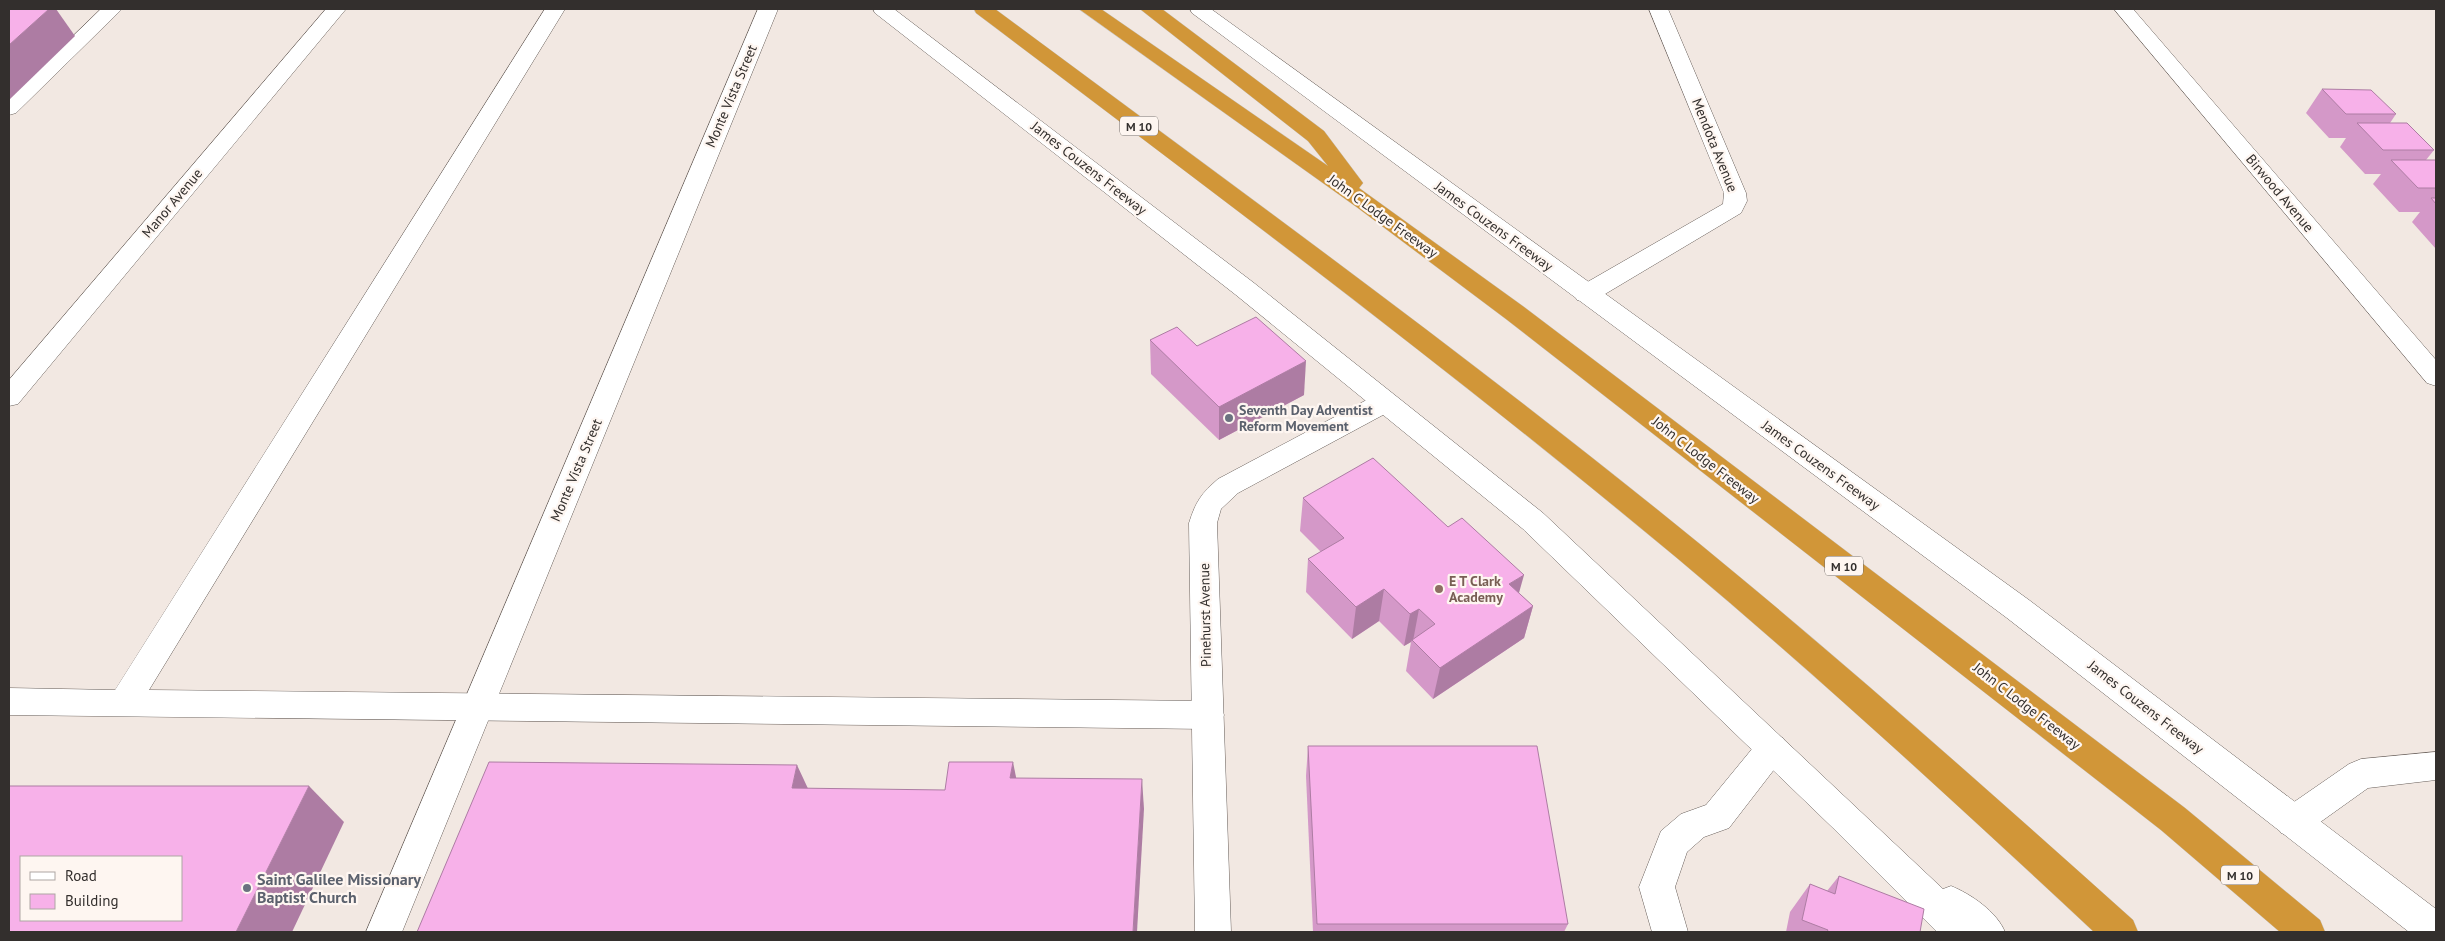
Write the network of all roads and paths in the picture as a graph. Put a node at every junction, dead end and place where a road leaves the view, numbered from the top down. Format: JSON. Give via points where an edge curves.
{"nodes":[{"id":1,"x":112,"y":9,"type":"edge"},
{"id":2,"x":336,"y":9,"type":"edge"},
{"id":3,"x":555,"y":9,"type":"edge"},
{"id":4,"x":768,"y":9,"type":"edge"},
{"id":5,"x":882,"y":9,"type":"edge"},
{"id":6,"x":983,"y":9,"type":"edge"},
{"id":7,"x":1089,"y":9,"type":"edge"},
{"id":8,"x":1150,"y":9,"type":"edge"},
{"id":9,"x":1199,"y":9,"type":"edge"},
{"id":10,"x":1658,"y":9,"type":"edge"},
{"id":11,"x":2123,"y":9,"type":"edge"},
{"id":12,"x":9,"y":109,"type":"edge"},
{"id":13,"x":1366,"y":203,"type":"junction"},
{"id":14,"x":1586,"y":294,"type":"junction"},
{"id":15,"x":2436,"y":377,"type":"edge"},
{"id":16,"x":9,"y":397,"type":"edge"},
{"id":17,"x":1385,"y":402,"type":"junction"},
{"id":18,"x":9,"y":702,"type":"edge"},
{"id":19,"x":123,"y":704,"type":"junction"},
{"id":20,"x":477,"y":708,"type":"junction"},
{"id":21,"x":1208,"y":716,"type":"junction"},
{"id":22,"x":1772,"y":748,"type":"junction"},
{"id":23,"x":2436,"y":766,"type":"edge"},
{"id":24,"x":1845,"y":817,"type":"junction"},
{"id":25,"x":2294,"y":822,"type":"junction"},
{"id":26,"x":2397,"y":901,"type":"junction"},
{"id":27,"x":2436,"y":931,"type":"edge"},
{"id":28,"x":384,"y":932,"type":"edge"},
{"id":29,"x":1213,"y":932,"type":"edge"},
{"id":30,"x":1670,"y":932,"type":"edge"},
{"id":31,"x":1962,"y":932,"type":"edge"},
{"id":32,"x":1987,"y":932,"type":"edge"},
{"id":33,"x":2120,"y":932,"type":"edge"},
{"id":34,"x":2307,"y":932,"type":"edge"},
{"id":35,"x":2414,"y":932,"type":"edge"}],
"edges":[{"from":1,"to":12,"type":"street"},
{"from":2,"to":16,"type":"street","name":"Manor Avenue"},
{"from":3,"to":19,"type":"street"},
{"from":4,"to":20,"type":"street","name":"Monte Vista Street"},
{"from":5,"to":17,"type":"street","name":"James Couzens Freeway","via":[[1245,289]]},
{"from":6,"to":33,"type":"highway","number":"M 10","via":[[1454,364],[1629,504],[1879,713]]},
{"from":7,"to":13,"type":"highway","name":"John C Lodge Freeway","number":"M 10"},
{"from":8,"to":13,"type":"highway","via":[[1316,136]]},
{"from":9,"to":14,"type":"street","name":"James Couzens Freeway"},
{"from":10,"to":14,"type":"street","name":"Mendota Avenue","via":[[1736,193],[1736,201],[1733,208]]},
{"from":11,"to":15,"type":"street","name":"Birwood Avenue"},
{"from":13,"to":34,"type":"highway","name":"John C Lodge Freeway","number":"M 10","via":[[1523,319],[2173,819]]},
{"from":14,"to":25,"type":"street","name":"James Couzens Freeway","via":[[2018,609]]},
{"from":17,"to":21,"type":"street","name":"Pinehurst Avenue","via":[[1228,486],[1209,504],[1203,523]]},
{"from":17,"to":22,"type":"street","name":"James Couzens Freeway","via":[[1533,521]]},
{"from":18,"to":19,"type":"street"},
{"from":19,"to":20,"type":"street"},
{"from":20,"to":21,"type":"street"},
{"from":20,"to":28,"type":"street","name":"Monte Vista Street"},
{"from":21,"to":29,"type":"street","name":"Pinehurst Avenue"},
{"from":22,"to":24,"type":"street","name":"James Couzens Freeway"},
{"from":22,"to":30,"type":"street","via":[[1717,817],[1693,825],[1673,842],[1657,887]]},
{"from":23,"to":25,"type":"street","via":[[2361,774]]},
{"from":24,"to":31,"type":"street","name":"James Couzens Freeway"},
{"from":24,"to":32,"type":"street"},
{"from":25,"to":26,"type":"street","name":"James Couzens Freeway"},
{"from":26,"to":27,"type":"street","name":"James Couzens Freeway"},
{"from":26,"to":35,"type":"street"}]}
